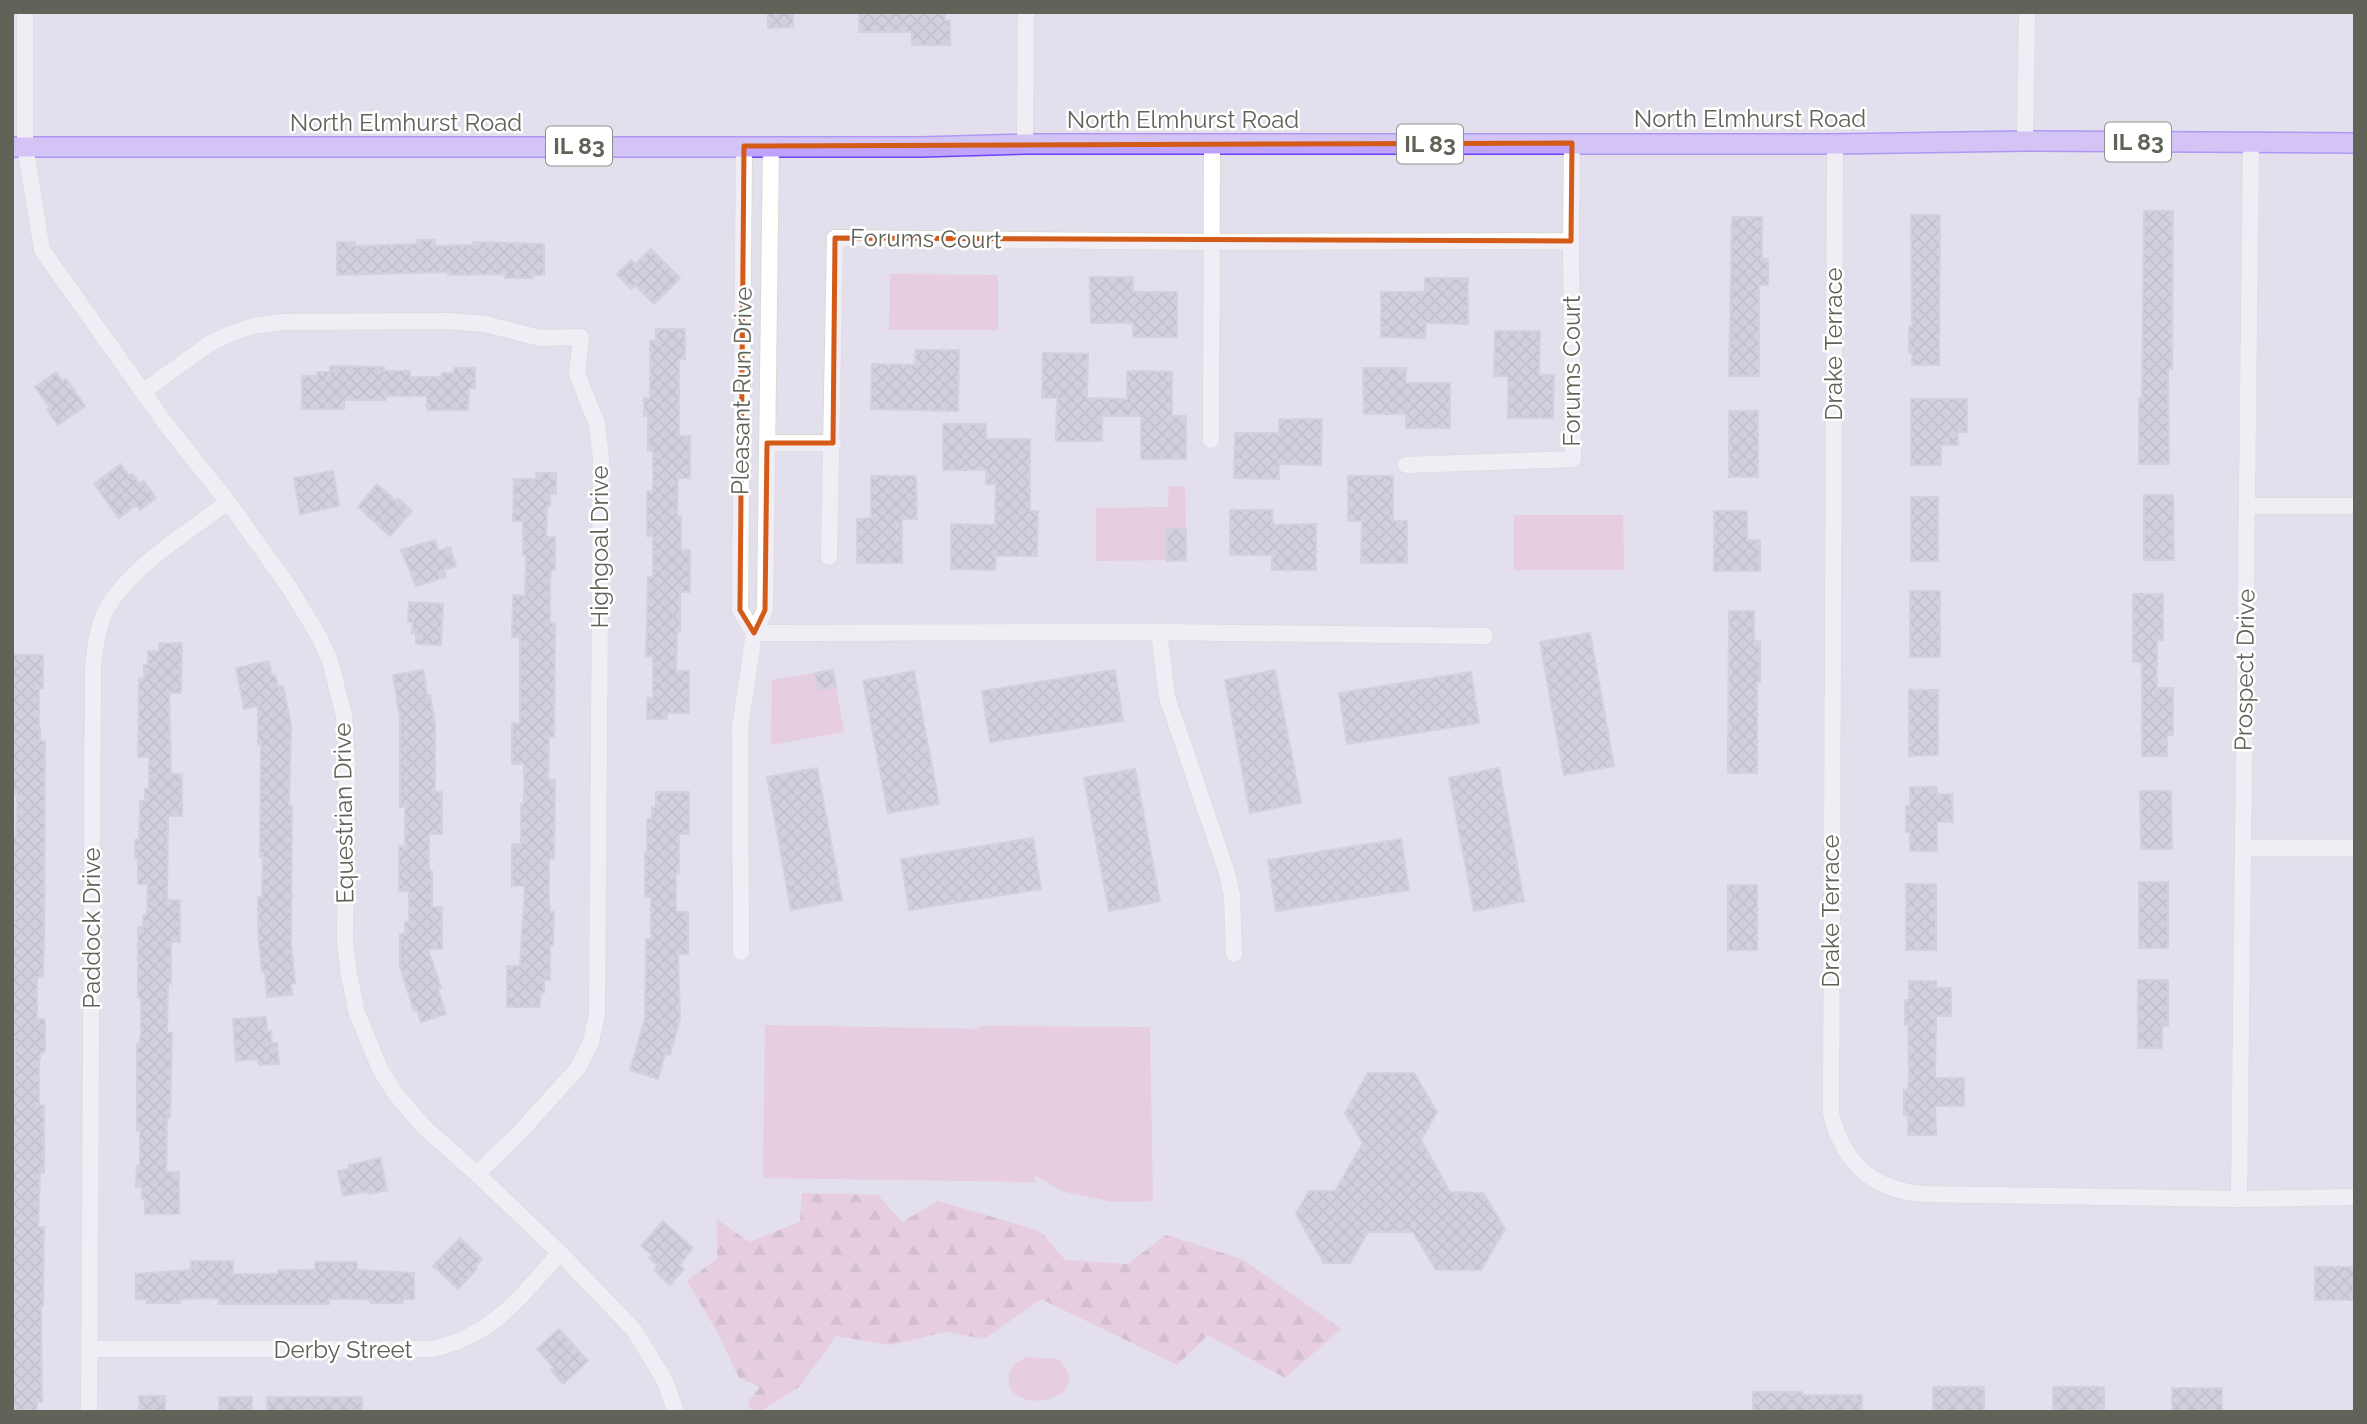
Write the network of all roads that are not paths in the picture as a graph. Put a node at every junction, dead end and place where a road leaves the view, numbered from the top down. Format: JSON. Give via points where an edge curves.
{"nodes":[{"id":1,"x":25,"y":12,"type":"edge"},
{"id":2,"x":1027,"y":12,"type":"edge"},
{"id":3,"x":2027,"y":12,"type":"edge"},
{"id":4,"x":2025,"y":141,"type":"junction"},
{"id":5,"x":2251,"y":142,"type":"junction"},
{"id":6,"x":2355,"y":143,"type":"edge"},
{"id":7,"x":1025,"y":144,"type":"junction"},
{"id":8,"x":1212,"y":144,"type":"junction"},
{"id":9,"x":1572,"y":144,"type":"junction"},
{"id":10,"x":1835,"y":144,"type":"junction"},
{"id":11,"x":19,"y":146,"type":"edge"},
{"id":12,"x":744,"y":146,"type":"junction"},
{"id":13,"x":771,"y":146,"type":"junction"},
{"id":14,"x":1572,"y":241,"type":"junction"},
{"id":15,"x":1211,"y":242,"type":"junction"},
{"id":16,"x":144,"y":391,"type":"junction"},
{"id":17,"x":1211,"y":440,"type":"dead end"},
{"id":18,"x":767,"y":443,"type":"junction"},
{"id":19,"x":833,"y":443,"type":"junction"},
{"id":20,"x":1406,"y":465,"type":"dead end"},
{"id":21,"x":228,"y":502,"type":"junction"},
{"id":22,"x":2247,"y":506,"type":"junction"},
{"id":23,"x":2355,"y":506,"type":"edge"},
{"id":24,"x":829,"y":558,"type":"dead end"},
{"id":25,"x":1159,"y":632,"type":"junction"},
{"id":26,"x":754,"y":633,"type":"junction"},
{"id":27,"x":1485,"y":636,"type":"dead end"},
{"id":28,"x":2243,"y":848,"type":"junction"},
{"id":29,"x":2355,"y":848,"type":"edge"},
{"id":30,"x":741,"y":952,"type":"dead end"},
{"id":31,"x":1234,"y":954,"type":"dead end"},
{"id":32,"x":477,"y":1174,"type":"junction"},
{"id":33,"x":2355,"y":1197,"type":"edge"},
{"id":34,"x":2239,"y":1199,"type":"junction"},
{"id":35,"x":560,"y":1253,"type":"junction"},
{"id":36,"x":90,"y":1349,"type":"junction"},
{"id":37,"x":89,"y":1412,"type":"edge"},
{"id":38,"x":676,"y":1412,"type":"edge"}],
"edges":[{"from":1,"to":11,"type":"street","name":"Equestrian Drive"},
{"from":2,"to":7,"type":"street"},
{"from":3,"to":4,"type":"street"},
{"from":4,"to":5,"type":"main road","name":"North Elmhurst Road","number":"IL 83"},
{"from":4,"to":10,"type":"main road","name":"North Elmhurst Road","number":"IL 83"},
{"from":5,"to":6,"type":"main road","name":"North Elmhurst Road","number":"IL 83"},
{"from":5,"to":22,"type":"street","name":"Prospect Drive"},
{"from":7,"to":8,"type":"main road","name":"North Elmhurst Road","number":"IL 83"},
{"from":7,"to":13,"type":"main road","name":"North Elmhurst Road","number":"IL 83"},
{"from":8,"to":9,"type":"main road","name":"North Elmhurst Road","number":"IL 83"},
{"from":8,"to":15,"type":"street"},
{"from":9,"to":10,"type":"main road","name":"North Elmhurst Road","number":"IL 83"},
{"from":9,"to":14,"type":"street","name":"Forums Court"},
{"from":10,"to":34,"type":"street","name":"Drake Terrace","via":[[1831,1114],[1836,1131],[1854,1165],[1878,1182],[1905,1192]]},
{"from":11,"to":12,"type":"main road","name":"North Elmhurst Road","number":"IL 83"},
{"from":11,"to":16,"type":"street","name":"Equestrian Drive","via":[[42,250]]},
{"from":12,"to":13,"type":"main road","name":"North Elmhurst Road","number":"IL 83"},
{"from":12,"to":26,"type":"street","name":"Pleasant Run Drive","via":[[740,610]]},
{"from":13,"to":18,"type":"street","name":"Pleasant Run Drive"},
{"from":14,"to":15,"type":"street","name":"Forums Court"},
{"from":14,"to":20,"type":"street","name":"Forums Court","via":[[1573,459]]},
{"from":15,"to":17,"type":"street"},
{"from":15,"to":19,"type":"street","name":"Forums Court","via":[[835,238]]},
{"from":16,"to":21,"type":"street","name":"Equestrian Drive"},
{"from":16,"to":32,"type":"street","name":"Highgoal Drive","via":[[209,344],[254,326],[281,322],[447,321],[485,324],[540,338],[581,337],[577,374],[597,424],[600,450],[597,1014],[578,1069]]},
{"from":18,"to":19,"type":"street"},
{"from":18,"to":26,"type":"street","name":"Pleasant Run Drive","via":[[765,610]]},
{"from":19,"to":24,"type":"street","name":"Forums Court"},
{"from":21,"to":32,"type":"street","name":"Equestrian Drive","via":[[306,613],[337,685],[347,763],[345,942],[363,1031],[395,1093],[425,1128]]},
{"from":21,"to":36,"type":"street","name":"Paddock Drive","via":[[137,572],[105,613],[95,649]]},
{"from":22,"to":23,"type":"street"},
{"from":22,"to":28,"type":"street","name":"Prospect Drive"},
{"from":25,"to":26,"type":"street"},
{"from":25,"to":27,"type":"street"},
{"from":25,"to":31,"type":"street","via":[[1167,697],[1227,873]]},
{"from":26,"to":30,"type":"street","name":"Pleasant Run Drive","via":[[740,728]]},
{"from":28,"to":29,"type":"street"},
{"from":28,"to":34,"type":"street","name":"Prospect Drive"},
{"from":32,"to":35,"type":"street","name":"Equestrian Drive"},
{"from":33,"to":34,"type":"street","name":"Drake Terrace"},
{"from":35,"to":36,"type":"street","name":"Derby Street","via":[[494,1322],[461,1342],[433,1349]]},
{"from":35,"to":38,"type":"street","name":"Equestrian Drive","via":[[634,1330],[665,1381]]},
{"from":36,"to":37,"type":"street","name":"Paddock Drive"}]}
